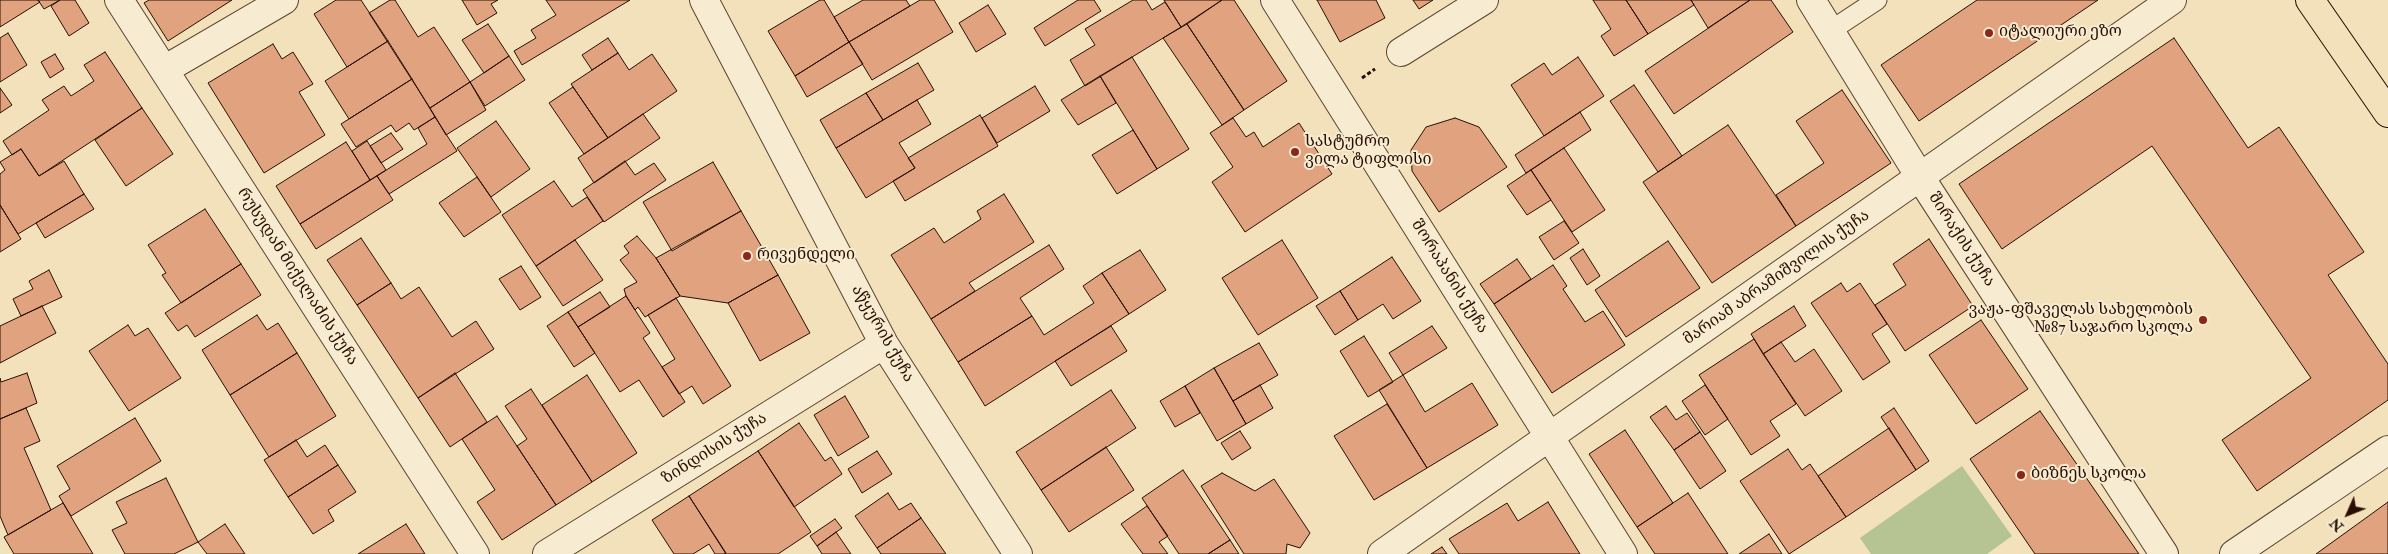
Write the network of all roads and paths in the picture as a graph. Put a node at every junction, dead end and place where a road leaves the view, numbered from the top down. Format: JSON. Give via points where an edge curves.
{"nodes":[{"id":1,"x":119,"y":0,"type":"edge"},
{"id":2,"x":284,"y":0,"type":"edge"},
{"id":3,"x":704,"y":0,"type":"edge"},
{"id":4,"x":1275,"y":0,"type":"edge"},
{"id":5,"x":1484,"y":0,"type":"edge"},
{"id":6,"x":1811,"y":0,"type":"edge"},
{"id":7,"x":1877,"y":0,"type":"edge"},
{"id":8,"x":2172,"y":0,"type":"edge"},
{"id":9,"x":2310,"y":0,"type":"edge"},
{"id":10,"x":1830,"y":31,"type":"junction"},
{"id":11,"x":1401,"y":52,"type":"dead end"},
{"id":12,"x":164,"y":70,"type":"junction"},
{"id":13,"x":2387,"y":109,"type":"edge"},
{"id":14,"x":1920,"y":177,"type":"junction"},
{"id":15,"x":884,"y":344,"type":"junction"},
{"id":16,"x":1550,"y":438,"type":"junction"},
{"id":17,"x":2388,"y":450,"type":"edge"},
{"id":18,"x":475,"y":554,"type":"edge"},
{"id":19,"x":546,"y":554,"type":"edge"},
{"id":20,"x":1018,"y":554,"type":"edge"},
{"id":21,"x":1382,"y":554,"type":"edge"},
{"id":22,"x":1623,"y":554,"type":"edge"},
{"id":23,"x":2164,"y":554,"type":"edge"},
{"id":24,"x":2234,"y":554,"type":"edge"}],
"edges":[{"from":1,"to":12,"type":"street","name":"რუსუდან მიქელაძის ქუჩა"},
{"from":2,"to":12,"type":"street"},
{"from":3,"to":15,"type":"street","name":"აწყურის ქუჩა"},
{"from":4,"to":16,"type":"street","name":"შორაპანის ქუჩა"},
{"from":5,"to":11,"type":"street"},
{"from":6,"to":10,"type":"street","name":"შირაქის ქუჩა"},
{"from":7,"to":10,"type":"lane"},
{"from":8,"to":14,"type":"street","name":"მარიამ აბრამიშვილის ქუჩა"},
{"from":9,"to":13,"type":"main road"},
{"from":10,"to":14,"type":"street","name":"შირაქის ქუჩა"},
{"from":12,"to":18,"type":"street","name":"რუსუდან მიქელაძის ქუჩა"},
{"from":14,"to":16,"type":"street","name":"მარიამ აბრამიშვილის ქუჩა"},
{"from":14,"to":23,"type":"street","name":"შირაქის ქუჩა"},
{"from":15,"to":19,"type":"street","name":"ზინდისის ქუჩა"},
{"from":15,"to":20,"type":"street","name":"აწყურის ქუჩა"},
{"from":16,"to":21,"type":"street","name":"მარიამ აბრამიშვილის ქუჩა"},
{"from":16,"to":22,"type":"street","name":"შორაპანის ქუჩა"},
{"from":17,"to":24,"type":"street"}]}
